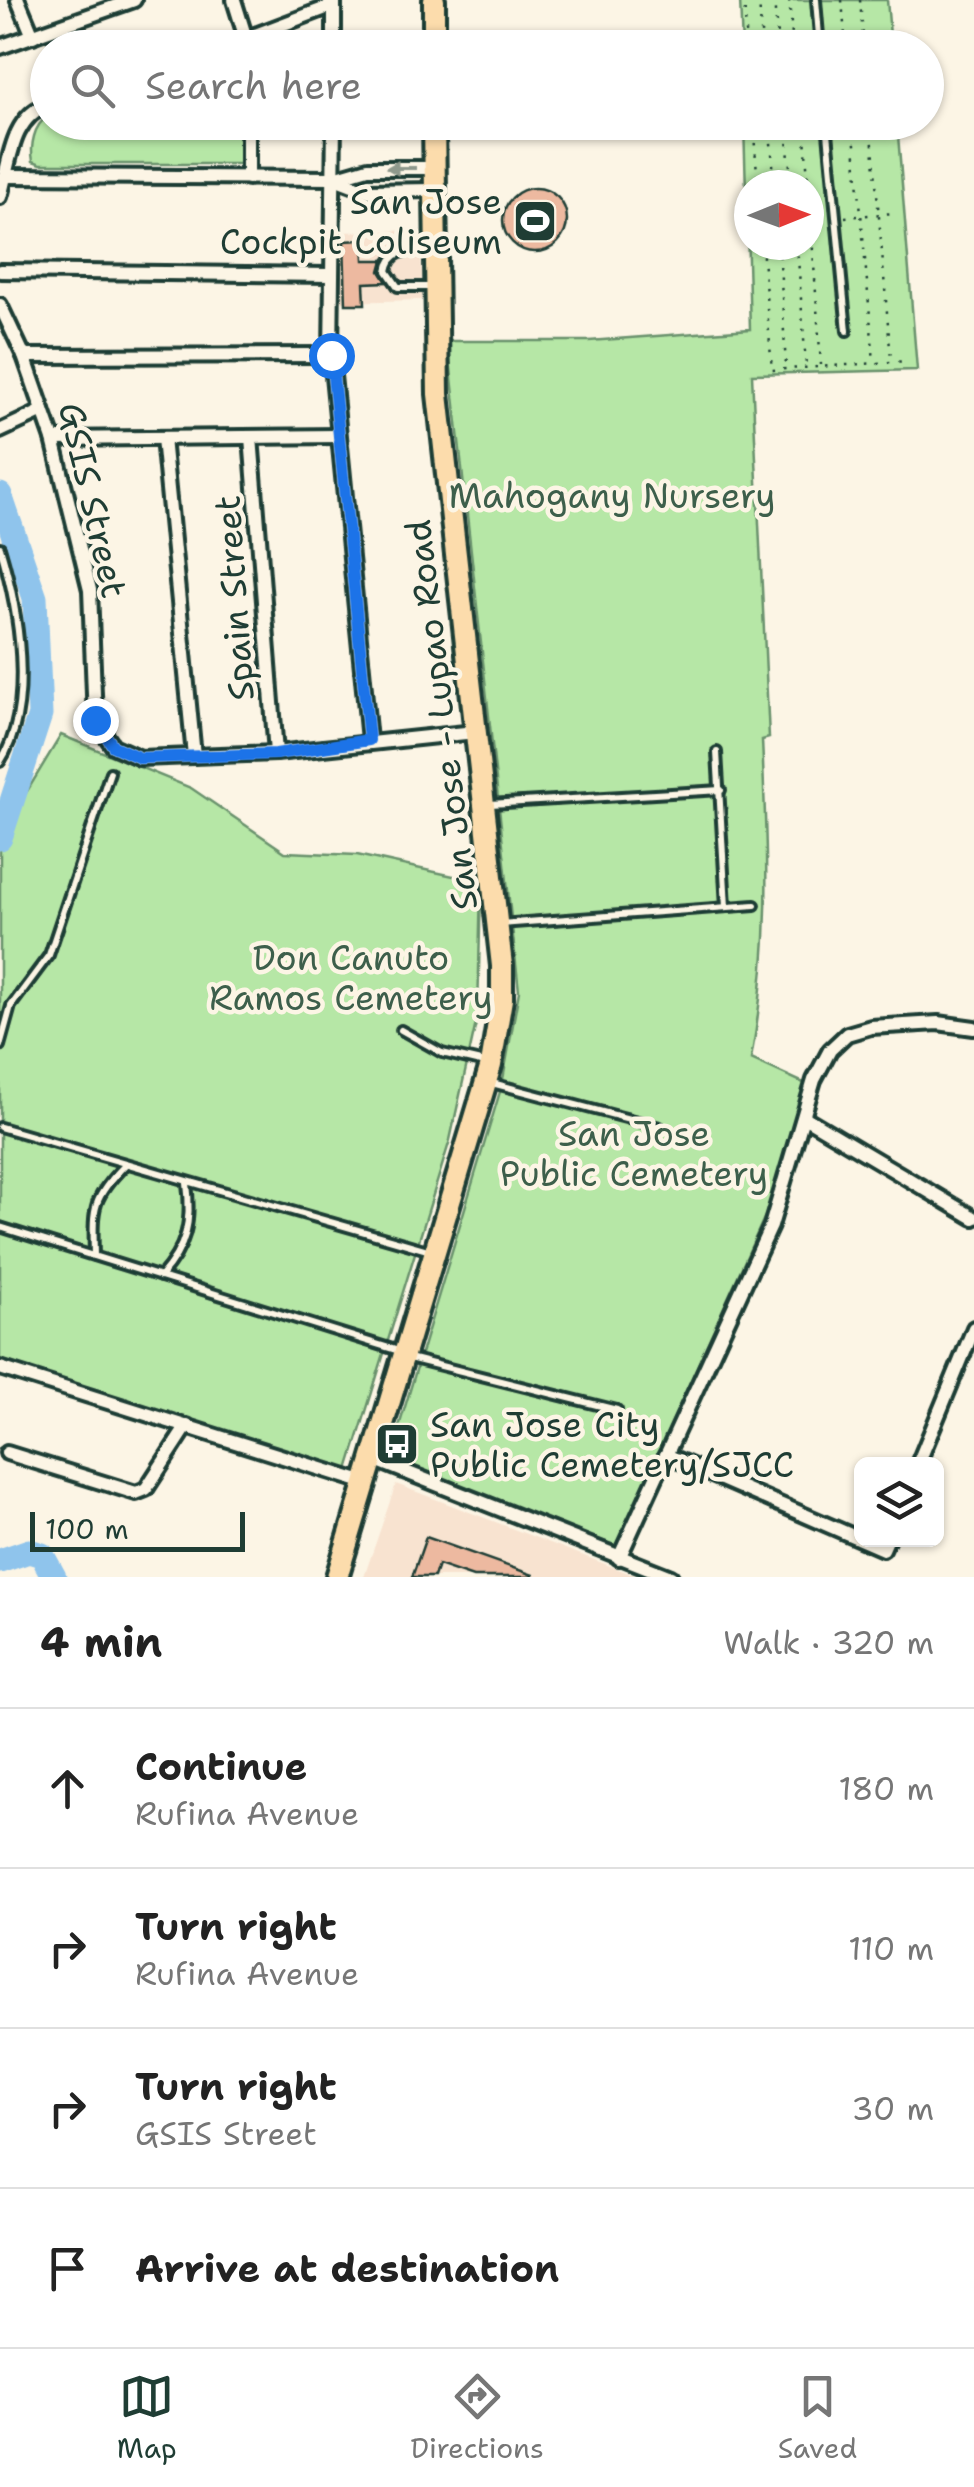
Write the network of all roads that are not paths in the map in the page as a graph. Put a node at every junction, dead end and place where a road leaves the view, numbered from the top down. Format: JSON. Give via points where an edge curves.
{"nodes":[{"id":1,"x":18,"y":0,"type":"edge"},
{"id":2,"x":134,"y":0,"type":"edge"},
{"id":3,"x":234,"y":0,"type":"edge"},
{"id":4,"x":434,"y":0,"type":"edge"},
{"id":5,"x":816,"y":0,"type":"edge"},
{"id":6,"x":334,"y":2,"type":"edge"},
{"id":7,"x":314,"y":5,"type":"edge"},
{"id":8,"x":92,"y":7,"type":"edge"},
{"id":9,"x":30,"y":30,"type":"edge"},
{"id":10,"x":45,"y":30,"type":"edge"},
{"id":11,"x":244,"y":30,"type":"edge"},
{"id":12,"x":271,"y":30,"type":"edge"},
{"id":13,"x":334,"y":30,"type":"edge"},
{"id":14,"x":434,"y":30,"type":"edge"},
{"id":15,"x":818,"y":30,"type":"edge"},
{"id":16,"x":30,"y":37,"type":"edge"},
{"id":17,"x":0,"y":47,"type":"edge"},
{"id":18,"x":30,"y":113,"type":"edge"},
{"id":19,"x":248,"y":140,"type":"edge"},
{"id":20,"x":334,"y":140,"type":"edge"},
{"id":21,"x":434,"y":140,"type":"edge"},
{"id":22,"x":829,"y":140,"type":"edge"},
{"id":23,"x":434,"y":168,"type":"junction"},
{"id":24,"x":6,"y":176,"type":"junction"},
{"id":25,"x":248,"y":178,"type":"junction"},
{"id":26,"x":334,"y":178,"type":"junction"},
{"id":27,"x":434,"y":190,"type":"junction"},
{"id":28,"x":0,"y":197,"type":"edge"},
{"id":29,"x":435,"y":250,"type":"junction"},
{"id":30,"x":0,"y":271,"type":"edge"},
{"id":31,"x":330,"y":275,"type":"junction"},
{"id":32,"x":435,"y":288,"type":"junction"},
{"id":33,"x":0,"y":305,"type":"edge"},
{"id":34,"x":847,"y":331,"type":"dead end"},
{"id":35,"x":331,"y":355,"type":"junction"},
{"id":36,"x":24,"y":356,"type":"junction"},
{"id":37,"x":43,"y":411,"type":"junction"},
{"id":38,"x":0,"y":431,"type":"edge"},
{"id":39,"x":338,"y":436,"type":"junction"},
{"id":40,"x":163,"y":438,"type":"junction"},
{"id":41,"x":252,"y":438,"type":"junction"},
{"id":42,"x":53,"y":440,"type":"junction"},
{"id":43,"x":0,"y":547,"type":"edge"},
{"id":44,"x":475,"y":732,"type":"junction"},
{"id":45,"x":369,"y":740,"type":"junction"},
{"id":46,"x":717,"y":752,"type":"dead end"},
{"id":47,"x":276,"y":754,"type":"junction"},
{"id":48,"x":194,"y":756,"type":"junction"},
{"id":49,"x":0,"y":762,"type":"edge"},
{"id":50,"x":110,"y":772,"type":"dead end"},
{"id":51,"x":721,"y":790,"type":"junction"},
{"id":52,"x":484,"y":804,"type":"junction"},
{"id":53,"x":755,"y":905,"type":"dead end"},
{"id":54,"x":726,"y":907,"type":"junction"},
{"id":55,"x":498,"y":924,"type":"junction"},
{"id":56,"x":974,"y":1028,"type":"edge"},
{"id":57,"x":401,"y":1030,"type":"dead end"},
{"id":58,"x":0,"y":1046,"type":"edge"},
{"id":59,"x":489,"y":1073,"type":"junction"},
{"id":60,"x":804,"y":1117,"type":"junction"},
{"id":61,"x":0,"y":1127,"type":"edge"},
{"id":62,"x":660,"y":1127,"type":"dead end"},
{"id":63,"x":126,"y":1164,"type":"junction"},
{"id":64,"x":187,"y":1182,"type":"junction"},
{"id":65,"x":974,"y":1218,"type":"edge"},
{"id":66,"x":0,"y":1227,"type":"edge"},
{"id":67,"x":436,"y":1252,"type":"junction"},
{"id":68,"x":94,"y":1256,"type":"junction"},
{"id":69,"x":160,"y":1277,"type":"junction"},
{"id":70,"x":974,"y":1328,"type":"edge"},
{"id":71,"x":404,"y":1355,"type":"junction"},
{"id":72,"x":0,"y":1368,"type":"edge"},
{"id":73,"x":617,"y":1410,"type":"dead end"},
{"id":74,"x":187,"y":1426,"type":"junction"},
{"id":75,"x":7,"y":1453,"type":"dead end"},
{"id":76,"x":666,"y":1455,"type":"junction"},
{"id":77,"x":921,"y":1457,"type":"edge"},
{"id":78,"x":374,"y":1459,"type":"junction"},
{"id":79,"x":366,"y":1483,"type":"junction"},
{"id":80,"x":854,"y":1536,"type":"edge"},
{"id":81,"x":620,"y":1558,"type":"junction"},
{"id":82,"x":338,"y":1577,"type":"edge"},
{"id":83,"x":671,"y":1577,"type":"edge"}],
"edges":[{"from":1,"to":9,"type":"street"},
{"from":2,"to":8,"type":"street"},
{"from":3,"to":11,"type":"street"},
{"from":4,"to":14,"type":"highway"},
{"from":5,"to":15,"type":"lane"},
{"from":6,"to":7,"type":"street"},
{"from":6,"to":13,"type":"street"},
{"from":7,"to":12,"type":"street"},
{"from":8,"to":10,"type":"street"},
{"from":16,"to":17,"type":"street"},
{"from":18,"to":24,"type":"street","via":[[20,125]]},
{"from":19,"to":25,"type":"street"},
{"from":20,"to":26,"type":"street"},
{"from":21,"to":23,"type":"highway","name":"San Jose - Lupao Road"},
{"from":22,"to":34,"type":"lane"},
{"from":23,"to":26,"type":"street","one_way":true,"via":[[368,168]]},
{"from":23,"to":27,"type":"highway","name":"San Jose - Lupao Road"},
{"from":24,"to":25,"type":"street"},
{"from":24,"to":28,"type":"street"},
{"from":25,"to":26,"type":"street"},
{"from":26,"to":27,"type":"street","via":[[368,191]]},
{"from":26,"to":31,"type":"street"},
{"from":27,"to":29,"type":"highway","name":"San Jose - Lupao Road"},
{"from":29,"to":32,"type":"highway","name":"San Jose - Lupao Road"},
{"from":29,"to":32,"type":"lane","via":[[399,252],[386,271],[398,288]]},
{"from":30,"to":31,"type":"street"},
{"from":31,"to":35,"type":"street"},
{"from":32,"to":44,"type":"highway","name":"San Jose - Lupao Road","via":[[439,412]]},
{"from":33,"to":36,"type":"street","name":"GSIS Street"},
{"from":35,"to":36,"type":"street"},
{"from":35,"to":39,"type":"street"},
{"from":36,"to":37,"type":"street","name":"GSIS Street"},
{"from":37,"to":38,"type":"street"},
{"from":37,"to":42,"type":"street","name":"GSIS Street"},
{"from":39,"to":41,"type":"street"},
{"from":39,"to":45,"type":"street"},
{"from":40,"to":41,"type":"street"},
{"from":40,"to":42,"type":"street"},
{"from":40,"to":48,"type":"street"},
{"from":41,"to":47,"type":"street","name":"Spain Street"},
{"from":42,"to":48,"type":"street","name":"GSIS Street","via":[[90,590],[95,720],[107,740],[135,757]]},
{"from":43,"to":49,"type":"lane","via":[[17,606],[18,713]]},
{"from":44,"to":45,"type":"street"},
{"from":44,"to":52,"type":"highway","name":"San Jose - Lupao Road"},
{"from":45,"to":47,"type":"street"},
{"from":46,"to":51,"type":"lane"},
{"from":47,"to":48,"type":"street"},
{"from":50,"to":58,"type":"lane","via":[[49,955],[11,1006]]},
{"from":51,"to":52,"type":"lane"},
{"from":51,"to":54,"type":"lane"},
{"from":52,"to":55,"type":"highway","name":"San Jose - Lupao Road"},
{"from":53,"to":54,"type":"lane"},
{"from":54,"to":55,"type":"lane"},
{"from":55,"to":59,"type":"highway","name":"San Jose - Lupao Road","via":[[502,999]]},
{"from":56,"to":60,"type":"street","via":[[922,1024],[847,1034],[822,1064]]},
{"from":57,"to":59,"type":"lane"},
{"from":59,"to":62,"type":"lane"},
{"from":59,"to":67,"type":"highway","name":"San Jose - Lupao Road"},
{"from":60,"to":65,"type":"street"},
{"from":60,"to":76,"type":"street","via":[[776,1213]]},
{"from":61,"to":63,"type":"lane"},
{"from":63,"to":64,"type":"lane"},
{"from":63,"to":68,"type":"lane","via":[[99,1190]]},
{"from":64,"to":67,"type":"lane"},
{"from":64,"to":69,"type":"lane","via":[[192,1217],[180,1254]]},
{"from":66,"to":68,"type":"lane"},
{"from":67,"to":71,"type":"highway","name":"San Jose - Lupao Road"},
{"from":68,"to":69,"type":"lane"},
{"from":69,"to":71,"type":"lane"},
{"from":70,"to":77,"type":"street"},
{"from":71,"to":73,"type":"lane"},
{"from":71,"to":78,"type":"highway","name":"San Jose - Lupao Road"},
{"from":72,"to":74,"type":"street"},
{"from":74,"to":75,"type":"street","via":[[146,1489],[136,1493]]},
{"from":74,"to":79,"type":"street"},
{"from":76,"to":80,"type":"street"},
{"from":76,"to":81,"type":"street"},
{"from":78,"to":79,"type":"highway","name":"San Jose - Lupao Road"},
{"from":78,"to":81,"type":"street"},
{"from":79,"to":82,"type":"highway","name":"San Jose - Lupao Road"},
{"from":81,"to":83,"type":"street"}]}
